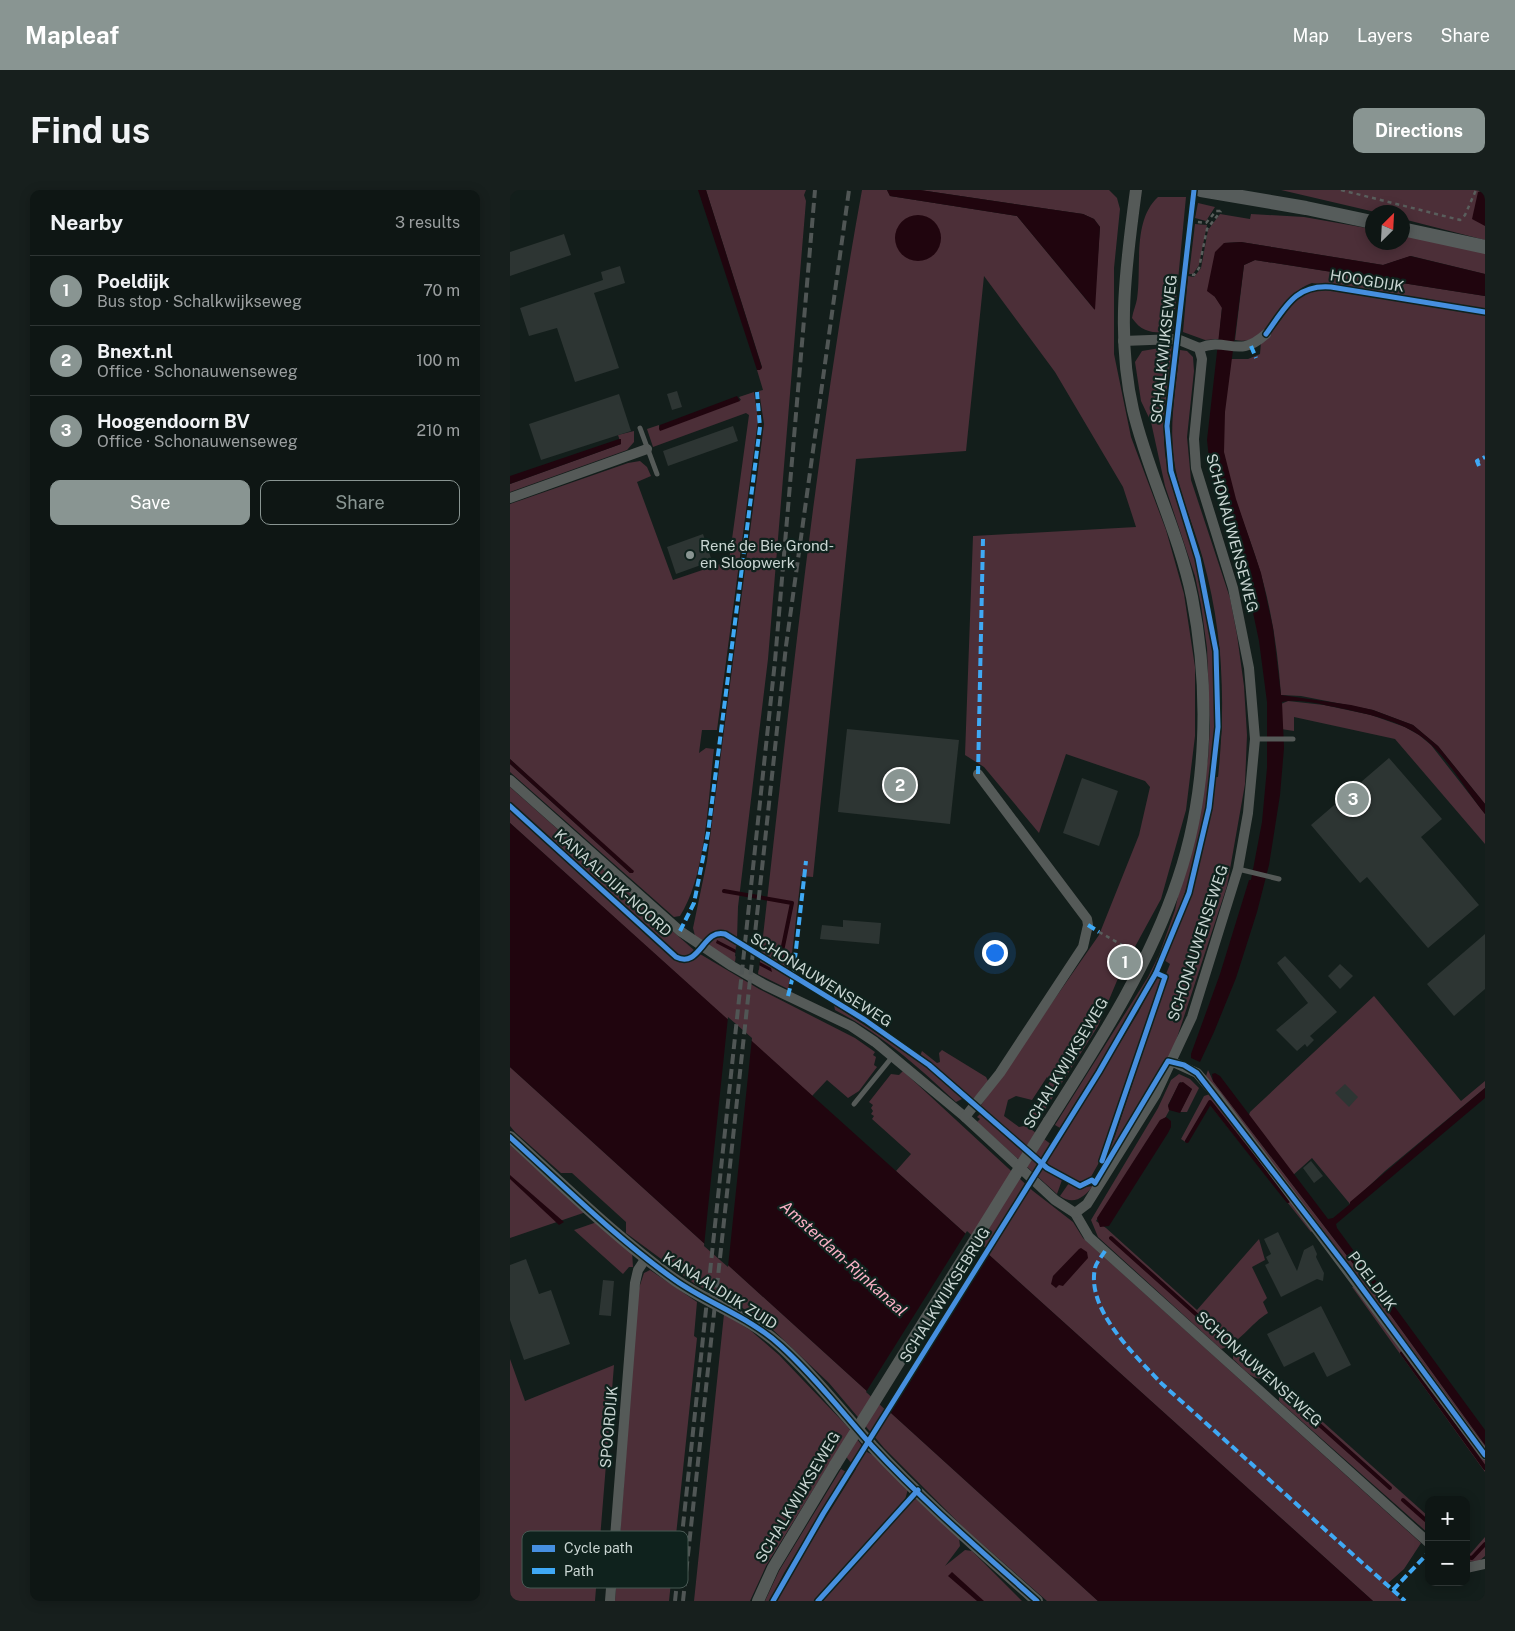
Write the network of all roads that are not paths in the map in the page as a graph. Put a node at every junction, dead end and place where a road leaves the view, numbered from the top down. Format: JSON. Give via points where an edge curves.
{"nodes":[{"id":1,"x":1136,"y":190,"type":"edge"},
{"id":2,"x":1201,"y":190,"type":"edge"},
{"id":3,"x":1365,"y":221,"type":"edge"},
{"id":4,"x":1410,"y":231,"type":"edge"},
{"id":5,"x":1485,"y":247,"type":"edge"},
{"id":6,"x":1266,"y":334,"type":"dead end"},
{"id":7,"x":1123,"y":341,"type":"junction"},
{"id":8,"x":1199,"y":348,"type":"junction"},
{"id":9,"x":640,"y":428,"type":"dead end"},
{"id":10,"x":647,"y":449,"type":"junction"},
{"id":11,"x":657,"y":474,"type":"dead end"},
{"id":12,"x":510,"y":498,"type":"edge"},
{"id":13,"x":1255,"y":739,"type":"junction"},
{"id":14,"x":1293,"y":739,"type":"dead end"},
{"id":15,"x":978,"y":774,"type":"dead end"},
{"id":16,"x":510,"y":780,"type":"edge"},
{"id":17,"x":1238,"y":869,"type":"junction"},
{"id":18,"x":1279,"y":879,"type":"dead end"},
{"id":19,"x":894,"y":1056,"type":"junction"},
{"id":20,"x":1173,"y":1062,"type":"junction"},
{"id":21,"x":854,"y":1104,"type":"dead end"},
{"id":22,"x":965,"y":1117,"type":"junction"},
{"id":23,"x":510,"y":1137,"type":"edge"},
{"id":24,"x":1075,"y":1213,"type":"junction"},
{"id":25,"x":646,"y":1258,"type":"junction"},
{"id":26,"x":1485,"y":1456,"type":"edge"},
{"id":27,"x":615,"y":1531,"type":"edge"},
{"id":28,"x":1427,"y":1541,"type":"edge"},
{"id":29,"x":1485,"y":1564,"type":"edge"},
{"id":30,"x":1470,"y":1567,"type":"edge"},
{"id":31,"x":611,"y":1588,"type":"edge"},
{"id":32,"x":610,"y":1601,"type":"edge"},
{"id":33,"x":758,"y":1601,"type":"edge"},
{"id":34,"x":1037,"y":1601,"type":"edge"}],
"edges":[{"from":1,"to":7,"type":"street","name":"SCHALKWIJKSEWEG","via":[[1126,259]]},
{"from":2,"to":3,"type":"main road"},
{"from":4,"to":5,"type":"main road"},
{"from":6,"to":8,"type":"street","via":[[1251,346],[1215,344]]},
{"from":7,"to":8,"type":"street","via":[[1177,339]]},
{"from":7,"to":33,"type":"street","name":"SCHALKWIJKSEWEG","bridge":true,"via":[[1133,410],[1180,553],[1192,597],[1199,649],[1203,696],[1201,774],[1179,878],[1159,930],[1103,1037],[835,1465],[773,1568]]},
{"from":8,"to":13,"type":"street","name":"SCHONAUWENSEWEG","via":[[1202,358],[1194,439],[1196,468],[1233,588],[1249,668]]},
{"from":9,"to":10,"type":"lane"},
{"from":10,"to":11,"type":"lane"},
{"from":10,"to":12,"type":"street"},
{"from":13,"to":14,"type":"lane"},
{"from":13,"to":17,"type":"street","name":"SCHONAUWENSEWEG","via":[[1248,813]]},
{"from":15,"to":22,"type":"street","via":[[1087,918],[1088,925],[1078,955],[1005,1065]]},
{"from":16,"to":19,"type":"street","name":"SCHONAUWENSEWEG","via":[[702,947],[765,985],[852,1026]]},
{"from":17,"to":18,"type":"lane"},
{"from":17,"to":20,"type":"street","name":"SCHONAUWENSEWEG","via":[[1192,1017]]},
{"from":19,"to":21,"type":"lane"},
{"from":19,"to":22,"type":"street","name":"SCHONAUWENSEWEG"},
{"from":20,"to":24,"type":"street","name":"SCHONAUWENSEWEG","via":[[1139,1124],[1087,1204]]},
{"from":20,"to":26,"type":"street","name":"POELDIJK","via":[[1197,1073],[1216,1095]]},
{"from":22,"to":24,"type":"street","name":"SCHONAUWENSEWEG","via":[[1055,1200]]},
{"from":23,"to":25,"type":"street","name":"KANAALDIJK ZUID"},
{"from":24,"to":28,"type":"street","name":"SCHONAUWENSEWEG","via":[[1089,1237]]},
{"from":25,"to":27,"type":"street","name":"SPOORDIJK","via":[[635,1282]]},
{"from":25,"to":34,"type":"street","name":"KANAALDIJK ZUID","via":[[780,1345],[880,1453]]},
{"from":29,"to":30,"type":"street"},
{"from":31,"to":32,"type":"street","name":"SPOORDIJK"}]}
